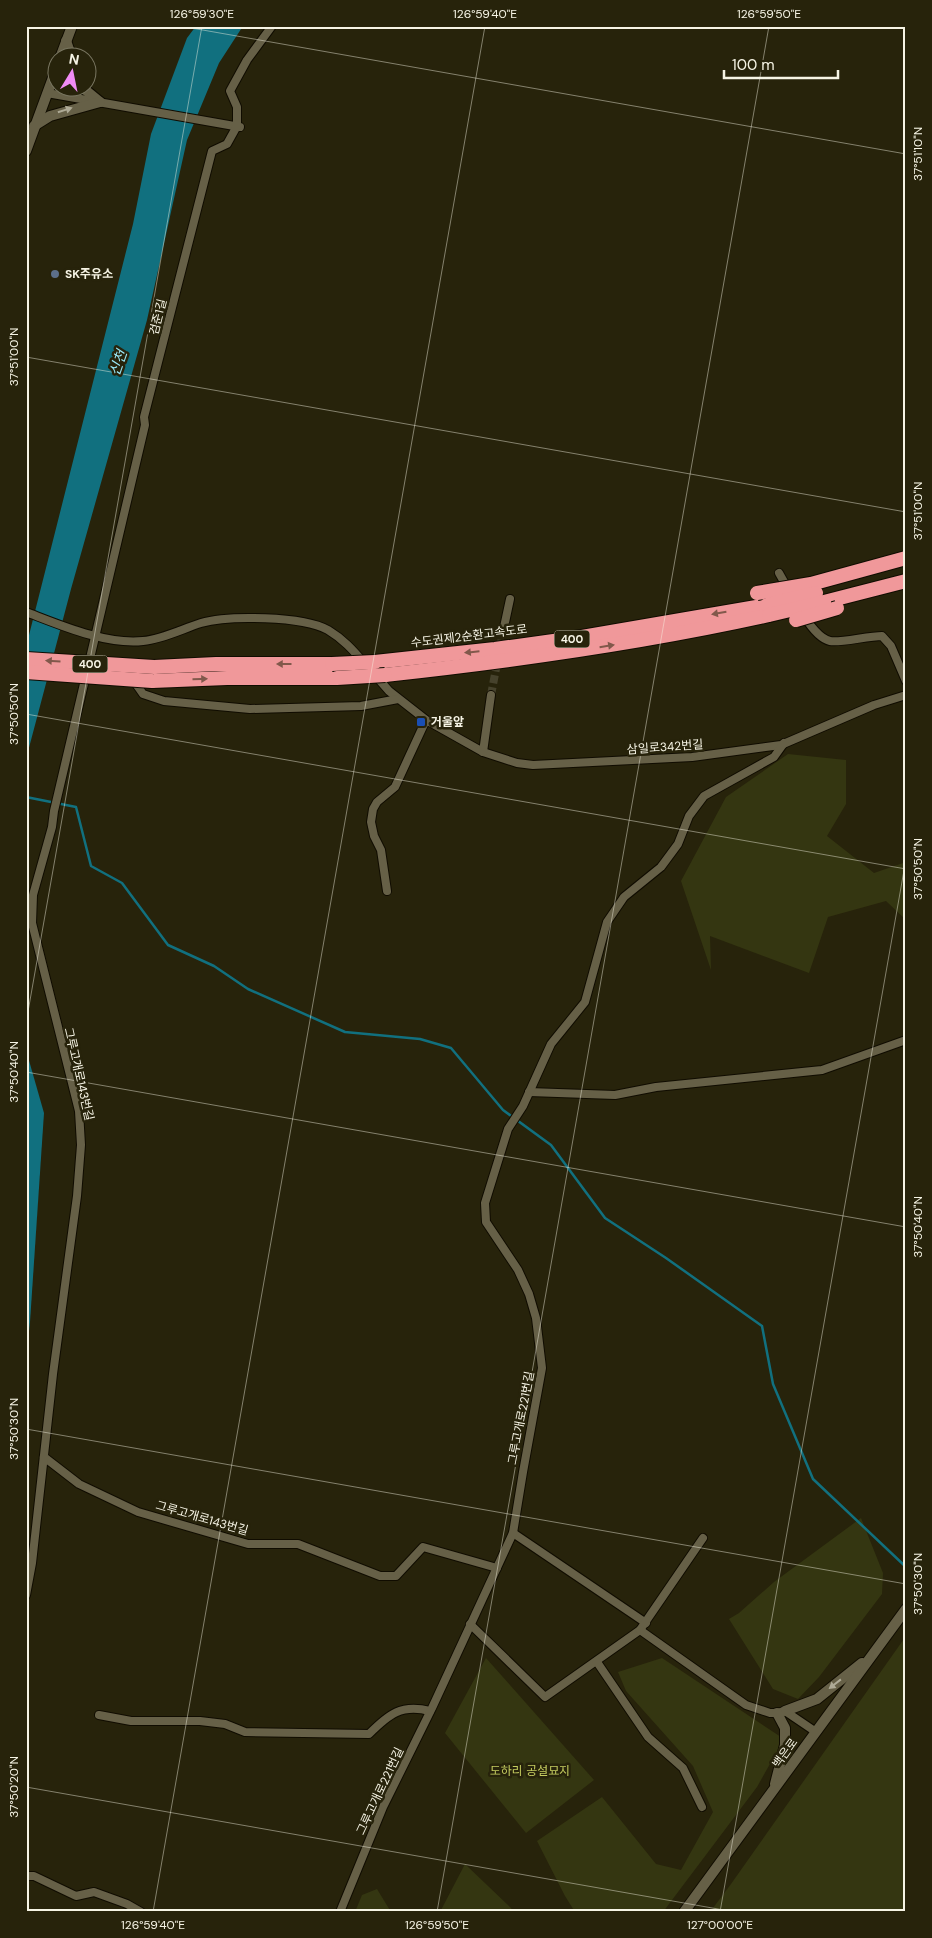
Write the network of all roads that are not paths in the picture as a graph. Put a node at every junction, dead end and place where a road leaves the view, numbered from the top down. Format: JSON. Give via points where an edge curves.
{"nodes":[{"id":1,"x":72,"y":26,"type":"edge"},
{"id":2,"x":272,"y":26,"type":"edge"},
{"id":3,"x":66,"y":41,"type":"junction"},
{"id":4,"x":64,"y":48,"type":"edge"},
{"id":5,"x":68,"y":48,"type":"edge"},
{"id":6,"x":47,"y":93,"type":"joint"},
{"id":7,"x":95,"y":98,"type":"edge"},
{"id":8,"x":100,"y":102,"type":"junction"},
{"id":9,"x":239,"y":126,"type":"junction"},
{"id":10,"x":34,"y":128,"type":"junction"},
{"id":11,"x":27,"y":148,"type":"edge"},
{"id":12,"x":906,"y":558,"type":"edge"},
{"id":13,"x":906,"y":564,"type":"edge"},
{"id":14,"x":779,"y":574,"type":"dead end"},
{"id":15,"x":906,"y":581,"type":"edge"},
{"id":16,"x":906,"y":585,"type":"edge"},
{"id":17,"x":757,"y":593,"type":"dead end"},
{"id":18,"x":817,"y":593,"type":"junction"},
{"id":19,"x":510,"y":599,"type":"dead end"},
{"id":20,"x":768,"y":610,"type":"junction"},
{"id":21,"x":26,"y":612,"type":"edge"},
{"id":22,"x":796,"y":620,"type":"dead end"},
{"id":23,"x":504,"y":627,"type":"tunnel mouth"},
{"id":24,"x":612,"y":628,"type":"dead end"},
{"id":25,"x":93,"y":636,"type":"junction"},
{"id":26,"x":495,"y":649,"type":"junction"},
{"id":27,"x":26,"y":659,"type":"edge"},
{"id":28,"x":580,"y":659,"type":"dead end"},
{"id":29,"x":443,"y":669,"type":"junction"},
{"id":30,"x":26,"y":672,"type":"edge"},
{"id":31,"x":153,"y":674,"type":"junction"},
{"id":32,"x":906,"y":681,"type":"edge"},
{"id":33,"x":136,"y":684,"type":"dead end"},
{"id":34,"x":491,"y":695,"type":"tunnel mouth"},
{"id":35,"x":906,"y":696,"type":"edge"},
{"id":36,"x":398,"y":699,"type":"junction"},
{"id":37,"x":426,"y":720,"type":"junction"},
{"id":38,"x":784,"y":743,"type":"junction"},
{"id":39,"x":483,"y":752,"type":"junction"},
{"id":40,"x":387,"y":891,"type":"dead end"},
{"id":41,"x":906,"y":1040,"type":"edge"},
{"id":42,"x":529,"y":1092,"type":"junction"},
{"id":43,"x":44,"y":1457,"type":"junction"},
{"id":44,"x":513,"y":1533,"type":"junction"},
{"id":45,"x":704,"y":1538,"type":"dead end"},
{"id":46,"x":497,"y":1568,"type":"junction"},
{"id":47,"x":26,"y":1595,"type":"edge"},
{"id":48,"x":906,"y":1609,"type":"edge"},
{"id":49,"x":646,"y":1623,"type":"junction"},
{"id":50,"x":470,"y":1624,"type":"junction"},
{"id":51,"x":640,"y":1630,"type":"junction"},
{"id":52,"x":873,"y":1654,"type":"junction"},
{"id":53,"x":598,"y":1662,"type":"junction"},
{"id":54,"x":430,"y":1711,"type":"junction"},
{"id":55,"x":781,"y":1712,"type":"junction"},
{"id":56,"x":99,"y":1715,"type":"dead end"},
{"id":57,"x":816,"y":1732,"type":"junction"},
{"id":58,"x":774,"y":1790,"type":"junction"},
{"id":59,"x":702,"y":1807,"type":"dead end"},
{"id":60,"x":26,"y":1876,"type":"edge"},
{"id":61,"x":141,"y":1912,"type":"edge"},
{"id":62,"x":340,"y":1912,"type":"edge"},
{"id":63,"x":684,"y":1912,"type":"edge"}],
"edges":[{"from":1,"to":3,"type":"main road"},
{"from":2,"to":9,"type":"street","via":[[247,60],[230,91],[237,107]]},
{"from":3,"to":4,"type":"main road"},
{"from":3,"to":5,"type":"main road"},
{"from":6,"to":8,"type":"street"},
{"from":6,"to":10,"type":"main road"},
{"from":7,"to":8,"type":"main road"},
{"from":8,"to":9,"type":"street"},
{"from":10,"to":8,"type":"main road","one_way":true,"via":[[50,116]]},
{"from":9,"to":25,"type":"street","name":"검준1길","via":[[227,144],[212,151],[144,417],[145,425]]},
{"from":10,"to":11,"type":"main road"},
{"from":12,"to":18,"type":"highway"},
{"from":13,"to":18,"type":"highway","name":"수도권제2순환고속도로","number":"400"},
{"from":14,"to":32,"type":"street","via":[[807,620],[823,638],[831,642],[882,636],[891,646]]},
{"from":15,"to":18,"type":"highway","name":"수도권제2순환고속도로","number":"400"},
{"from":16,"to":22,"type":"highway","bridge":true},
{"from":17,"to":18,"type":"highway","bridge":true},
{"from":18,"to":20,"type":"highway","name":"수도권제2순환고속도로","number":"400","bridge":true},
{"from":19,"to":23,"type":"street"},
{"from":20,"to":26,"type":"highway","name":"수도권제2순환고속도로","number":"400","one_way":true},
{"from":29,"to":20,"type":"highway","name":"수도권제2순환고속도로","number":"400","one_way":true,"via":[[697,631]]},
{"from":21,"to":25,"type":"street","name":"삼일로342번길"},
{"from":24,"to":26,"type":"highway"},
{"from":25,"to":36,"type":"street","name":"삼일로342번길","via":[[132,642],[220,620],[292,620],[326,629],[346,643]]},
{"from":25,"to":43,"type":"street","name":"그루고개로143번길","via":[[52,827],[33,895],[32,923],[78,1111],[81,1145]]},
{"from":26,"to":31,"type":"highway","name":"수도권제2순환고속도로","number":"400","one_way":true,"bridge":true,"via":[[375,662],[216,664]]},
{"from":31,"to":27,"type":"highway","name":"수도권제2순환고속도로","number":"400","one_way":true,"bridge":true},
{"from":28,"to":29,"type":"highway"},
{"from":31,"to":29,"type":"highway","name":"수도권제2순환고속도로","number":"400","one_way":true,"bridge":true,"via":[[336,678]]},
{"from":30,"to":31,"type":"highway","name":"수도권제2순환고속도로","number":"400","bridge":true},
{"from":33,"to":36,"type":"street","via":[[143,694],[164,701],[250,709],[361,706]]},
{"from":34,"to":39,"type":"street"},
{"from":35,"to":38,"type":"street","name":"삼일로342번길","via":[[874,705]]},
{"from":36,"to":37,"type":"street","name":"삼일로342번길"},
{"from":37,"to":39,"type":"street","name":"삼일로342번길"},
{"from":37,"to":40,"type":"street","via":[[395,787],[372,809],[370,822],[381,850]]},
{"from":38,"to":39,"type":"street","name":"삼일로342번길","via":[[692,757],[566,765],[517,763]]},
{"from":38,"to":42,"type":"street","name":"그루고개로221번길","via":[[774,756],[704,796],[689,816],[678,844],[661,867],[624,897],[607,922],[585,1002],[551,1044]]},
{"from":41,"to":42,"type":"street","via":[[822,1070],[656,1087],[615,1095]]},
{"from":42,"to":44,"type":"street","name":"그루고개로221번길","via":[[508,1129],[485,1203],[486,1222],[518,1270],[529,1294],[536,1318],[542,1368]]},
{"from":43,"to":46,"type":"street","name":"그루고개로143번길","via":[[79,1484],[138,1512],[248,1544],[298,1544],[380,1576],[396,1576],[423,1546]]},
{"from":43,"to":47,"type":"street","name":"그루고개로143번길"},
{"from":44,"to":46,"type":"street","name":"그루고개로221번길"},
{"from":44,"to":49,"type":"street"},
{"from":45,"to":49,"type":"street"},
{"from":46,"to":50,"type":"street","name":"그루고개로221번길"},
{"from":48,"to":52,"type":"main road","name":"백은로"},
{"from":49,"to":51,"type":"street"},
{"from":50,"to":53,"type":"street","via":[[545,1697]]},
{"from":50,"to":54,"type":"street","name":"그루고개로221번길"},
{"from":51,"to":53,"type":"street"},
{"from":51,"to":55,"type":"street","via":[[746,1706]]},
{"from":52,"to":55,"type":"main road","one_way":true,"via":[[817,1698]]},
{"from":52,"to":57,"type":"main road","name":"백은로"},
{"from":53,"to":59,"type":"street","via":[[648,1737],[683,1768]]},
{"from":54,"to":56,"type":"street","via":[[408,1707],[386,1718],[369,1734],[245,1732],[225,1724],[200,1721],[131,1721]]},
{"from":54,"to":62,"type":"street","name":"그루고개로221번길","via":[[383,1808]]},
{"from":55,"to":57,"type":"street"},
{"from":55,"to":58,"type":"main road","via":[[785,1745]]},
{"from":57,"to":58,"type":"main road","name":"백은로"},
{"from":58,"to":63,"type":"main road","name":"백은로"},
{"from":60,"to":61,"type":"street","via":[[34,1876],[76,1896],[94,1892]]}]}
